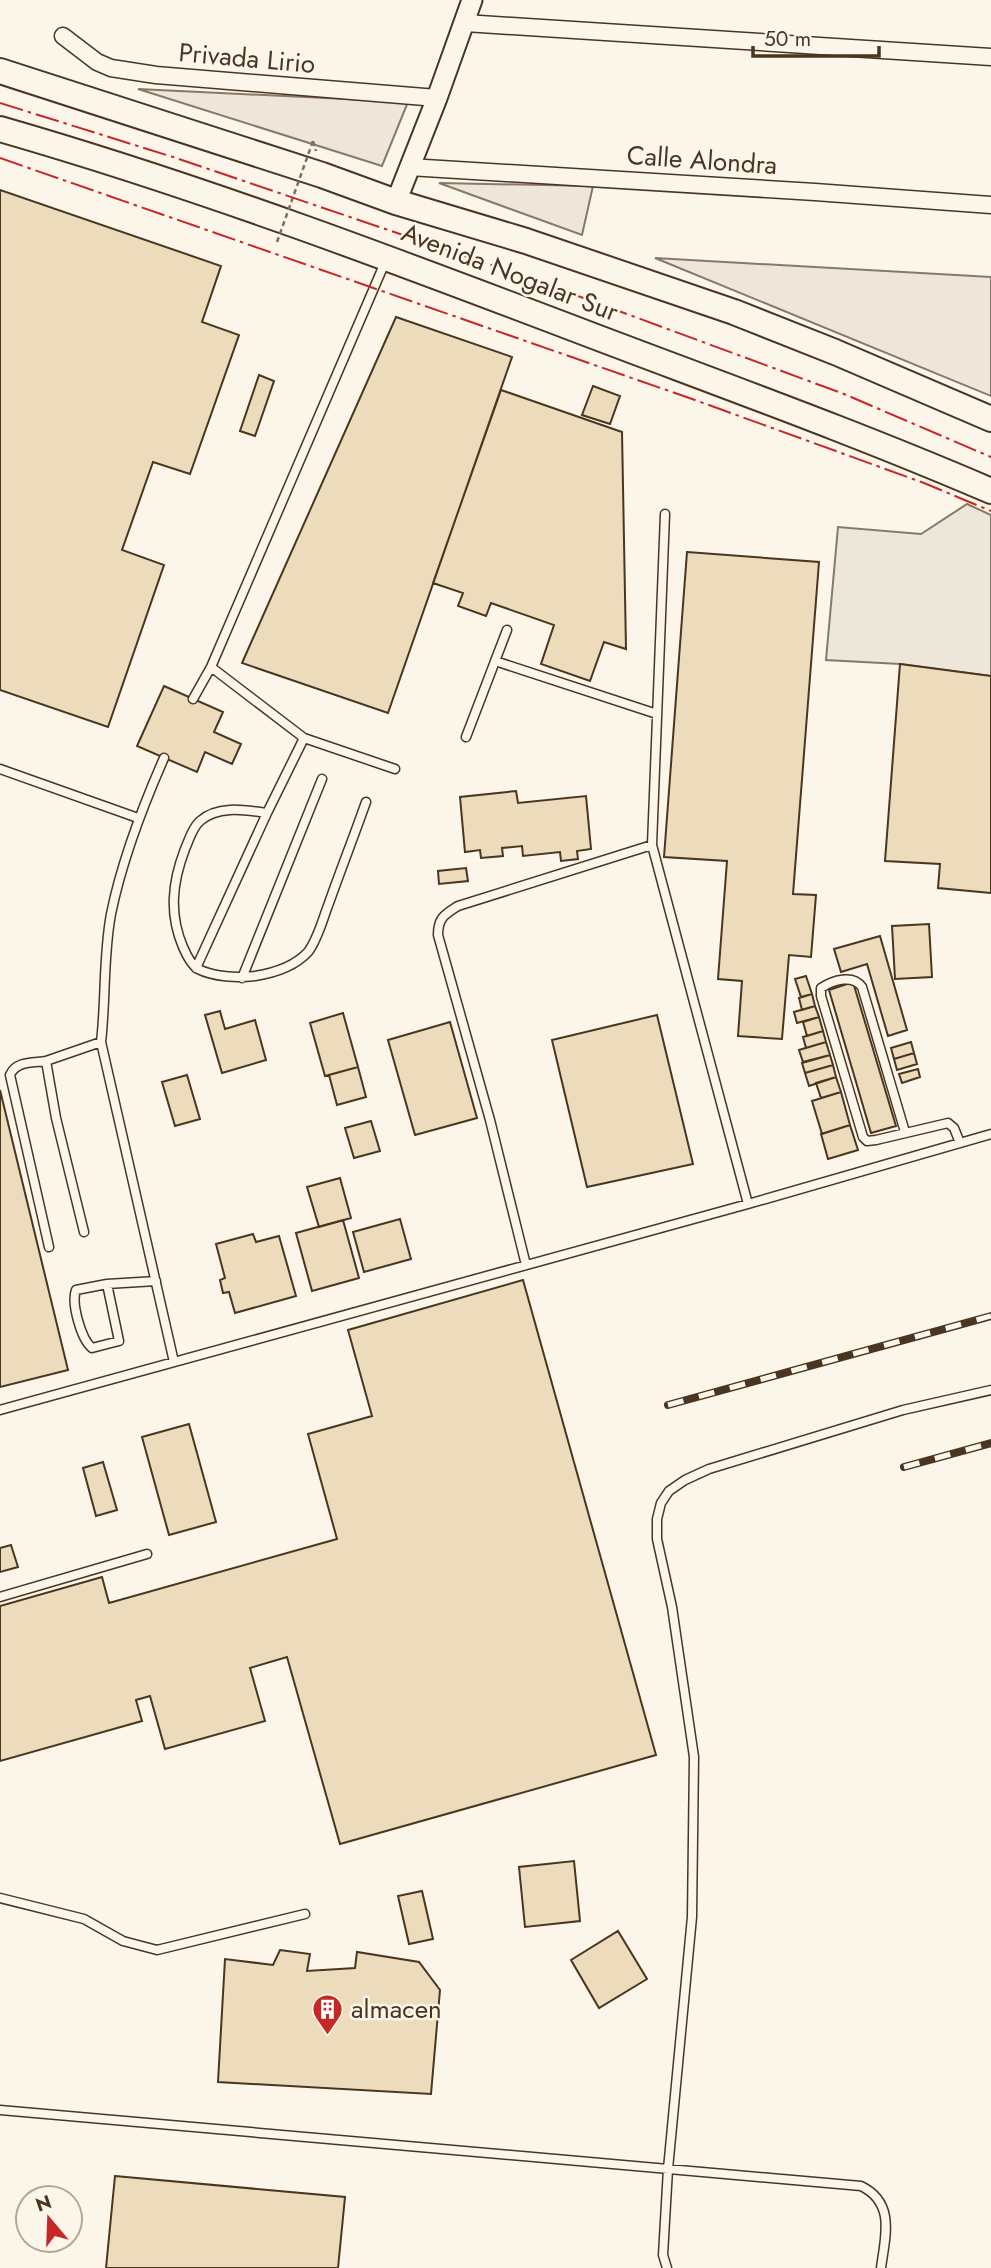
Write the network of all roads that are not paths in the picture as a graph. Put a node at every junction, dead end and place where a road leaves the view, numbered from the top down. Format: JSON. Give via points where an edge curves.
{"nodes":[{"id":1,"x":472,"y":0,"type":"edge"},
{"id":2,"x":465,"y":23,"type":"junction"},
{"id":3,"x":63,"y":36,"type":"dead end"},
{"id":4,"x":991,"y":57,"type":"edge"},
{"id":5,"x":0,"y":71,"type":"edge"},
{"id":6,"x":437,"y":98,"type":"junction"},
{"id":7,"x":0,"y":128,"type":"edge"},
{"id":8,"x":409,"y":167,"type":"junction"},
{"id":9,"x":396,"y":202,"type":"junction"},
{"id":10,"x":991,"y":205,"type":"edge"},
{"id":11,"x":387,"y":257,"type":"junction"},
{"id":12,"x":991,"y":419,"type":"edge"},
{"id":13,"x":991,"y":491,"type":"edge"},
{"id":14,"x":665,"y":514,"type":"dead end"},
{"id":15,"x":507,"y":630,"type":"dead end"},
{"id":16,"x":495,"y":661,"type":"junction"},
{"id":17,"x":211,"y":667,"type":"junction"},
{"id":18,"x":193,"y":699,"type":"dead end"},
{"id":19,"x":657,"y":714,"type":"junction"},
{"id":20,"x":466,"y":737,"type":"dead end"},
{"id":21,"x":304,"y":738,"type":"junction"},
{"id":22,"x":164,"y":758,"type":"dead end"},
{"id":23,"x":0,"y":769,"type":"edge"},
{"id":24,"x":395,"y":769,"type":"dead end"},
{"id":25,"x":322,"y":779,"type":"dead end"},
{"id":26,"x":366,"y":802,"type":"dead end"},
{"id":27,"x":267,"y":813,"type":"junction"},
{"id":28,"x":138,"y":818,"type":"junction"},
{"id":29,"x":652,"y":845,"type":"junction"},
{"id":30,"x":196,"y":968,"type":"junction"},
{"id":31,"x":242,"y":978,"type":"junction"},
{"id":32,"x":101,"y":1042,"type":"junction"},
{"id":33,"x":46,"y":1061,"type":"junction"},
{"id":34,"x":905,"y":1132,"type":"junction"},
{"id":35,"x":991,"y":1134,"type":"edge"},
{"id":36,"x":960,"y":1143,"type":"junction"},
{"id":37,"x":748,"y":1204,"type":"junction"},
{"id":38,"x":84,"y":1232,"type":"dead end"},
{"id":39,"x":49,"y":1247,"type":"dead end"},
{"id":40,"x":527,"y":1265,"type":"junction"},
{"id":41,"x":156,"y":1281,"type":"junction"},
{"id":42,"x":107,"y":1284,"type":"junction"},
{"id":43,"x":174,"y":1362,"type":"junction"},
{"id":44,"x":991,"y":1390,"type":"edge"},
{"id":45,"x":0,"y":1410,"type":"edge"},
{"id":46,"x":147,"y":1554,"type":"dead end"},
{"id":47,"x":0,"y":1597,"type":"edge"},
{"id":48,"x":0,"y":1898,"type":"edge"},
{"id":49,"x":305,"y":1914,"type":"dead end"},
{"id":50,"x":0,"y":2110,"type":"edge"},
{"id":51,"x":668,"y":2169,"type":"junction"},
{"id":52,"x":667,"y":2268,"type":"edge"},
{"id":53,"x":881,"y":2268,"type":"edge"}],
"edges":[{"from":1,"to":2,"type":"street"},
{"from":2,"to":4,"type":"street"},
{"from":2,"to":6,"type":"street"},
{"from":3,"to":6,"type":"street","name":"Privada Lirio","via":[[111,68]]},
{"from":5,"to":9,"type":"highway","name":"Avenida Nogalar Sur"},
{"from":6,"to":8,"type":"street"},
{"from":7,"to":11,"type":"highway","name":"Avenida Nogalar Sur"},
{"from":8,"to":9,"type":"street"},
{"from":8,"to":10,"type":"street","name":"Calle Alondra"},
{"from":9,"to":12,"type":"highway","name":"Avenida Nogalar Sur","via":[[734,312]]},
{"from":11,"to":13,"type":"highway","name":"Avenida Nogalar Sur","via":[[898,450]]},
{"from":11,"to":17,"type":"lane"},
{"from":14,"to":19,"type":"lane"},
{"from":15,"to":16,"type":"lane"},
{"from":16,"to":19,"type":"lane"},
{"from":16,"to":20,"type":"lane"},
{"from":17,"to":18,"type":"lane"},
{"from":17,"to":21,"type":"lane"},
{"from":19,"to":29,"type":"lane"},
{"from":21,"to":24,"type":"lane"},
{"from":21,"to":27,"type":"lane"},
{"from":22,"to":28,"type":"lane"},
{"from":23,"to":28,"type":"lane"},
{"from":25,"to":31,"type":"lane"},
{"from":26,"to":31,"type":"lane","via":[[309,951],[291,965]]},
{"from":27,"to":30,"type":"lane"},
{"from":27,"to":30,"type":"lane","via":[[225,810],[200,821],[191,834],[178,866],[173,918],[185,953]]},
{"from":28,"to":32,"type":"lane","via":[[111,914]]},
{"from":29,"to":37,"type":"lane"},
{"from":29,"to":40,"type":"lane","via":[[458,906],[438,924]]},
{"from":30,"to":31,"type":"lane"},
{"from":32,"to":33,"type":"lane"},
{"from":32,"to":41,"type":"lane"},
{"from":33,"to":38,"type":"lane"},
{"from":33,"to":39,"type":"lane","via":[[19,1065],[10,1075]]},
{"from":34,"to":34,"type":"lane","via":[[867,1141],[863,1137],[821,988],[850,978],[862,987]]},
{"from":34,"to":36,"type":"lane","via":[[948,1123]]},
{"from":35,"to":36,"type":"lane"},
{"from":36,"to":37,"type":"lane"},
{"from":37,"to":40,"type":"lane"},
{"from":40,"to":43,"type":"lane"},
{"from":41,"to":42,"type":"lane"},
{"from":41,"to":43,"type":"lane"},
{"from":42,"to":42,"type":"lane","via":[[119,1341],[92,1348],[85,1342],[73,1298],[76,1290]]},
{"from":43,"to":45,"type":"lane"},
{"from":44,"to":51,"type":"lane","via":[[904,1410],[709,1469],[669,1491],[662,1503],[657,1539],[694,1757],[692,1917]]},
{"from":46,"to":47,"type":"lane"},
{"from":48,"to":49,"type":"lane","via":[[84,1919],[123,1941],[157,1950]]},
{"from":50,"to":51,"type":"lane"},
{"from":51,"to":52,"type":"lane","via":[[663,2255]]},
{"from":51,"to":53,"type":"lane","via":[[861,2186],[877,2196],[884,2211]]}]}
